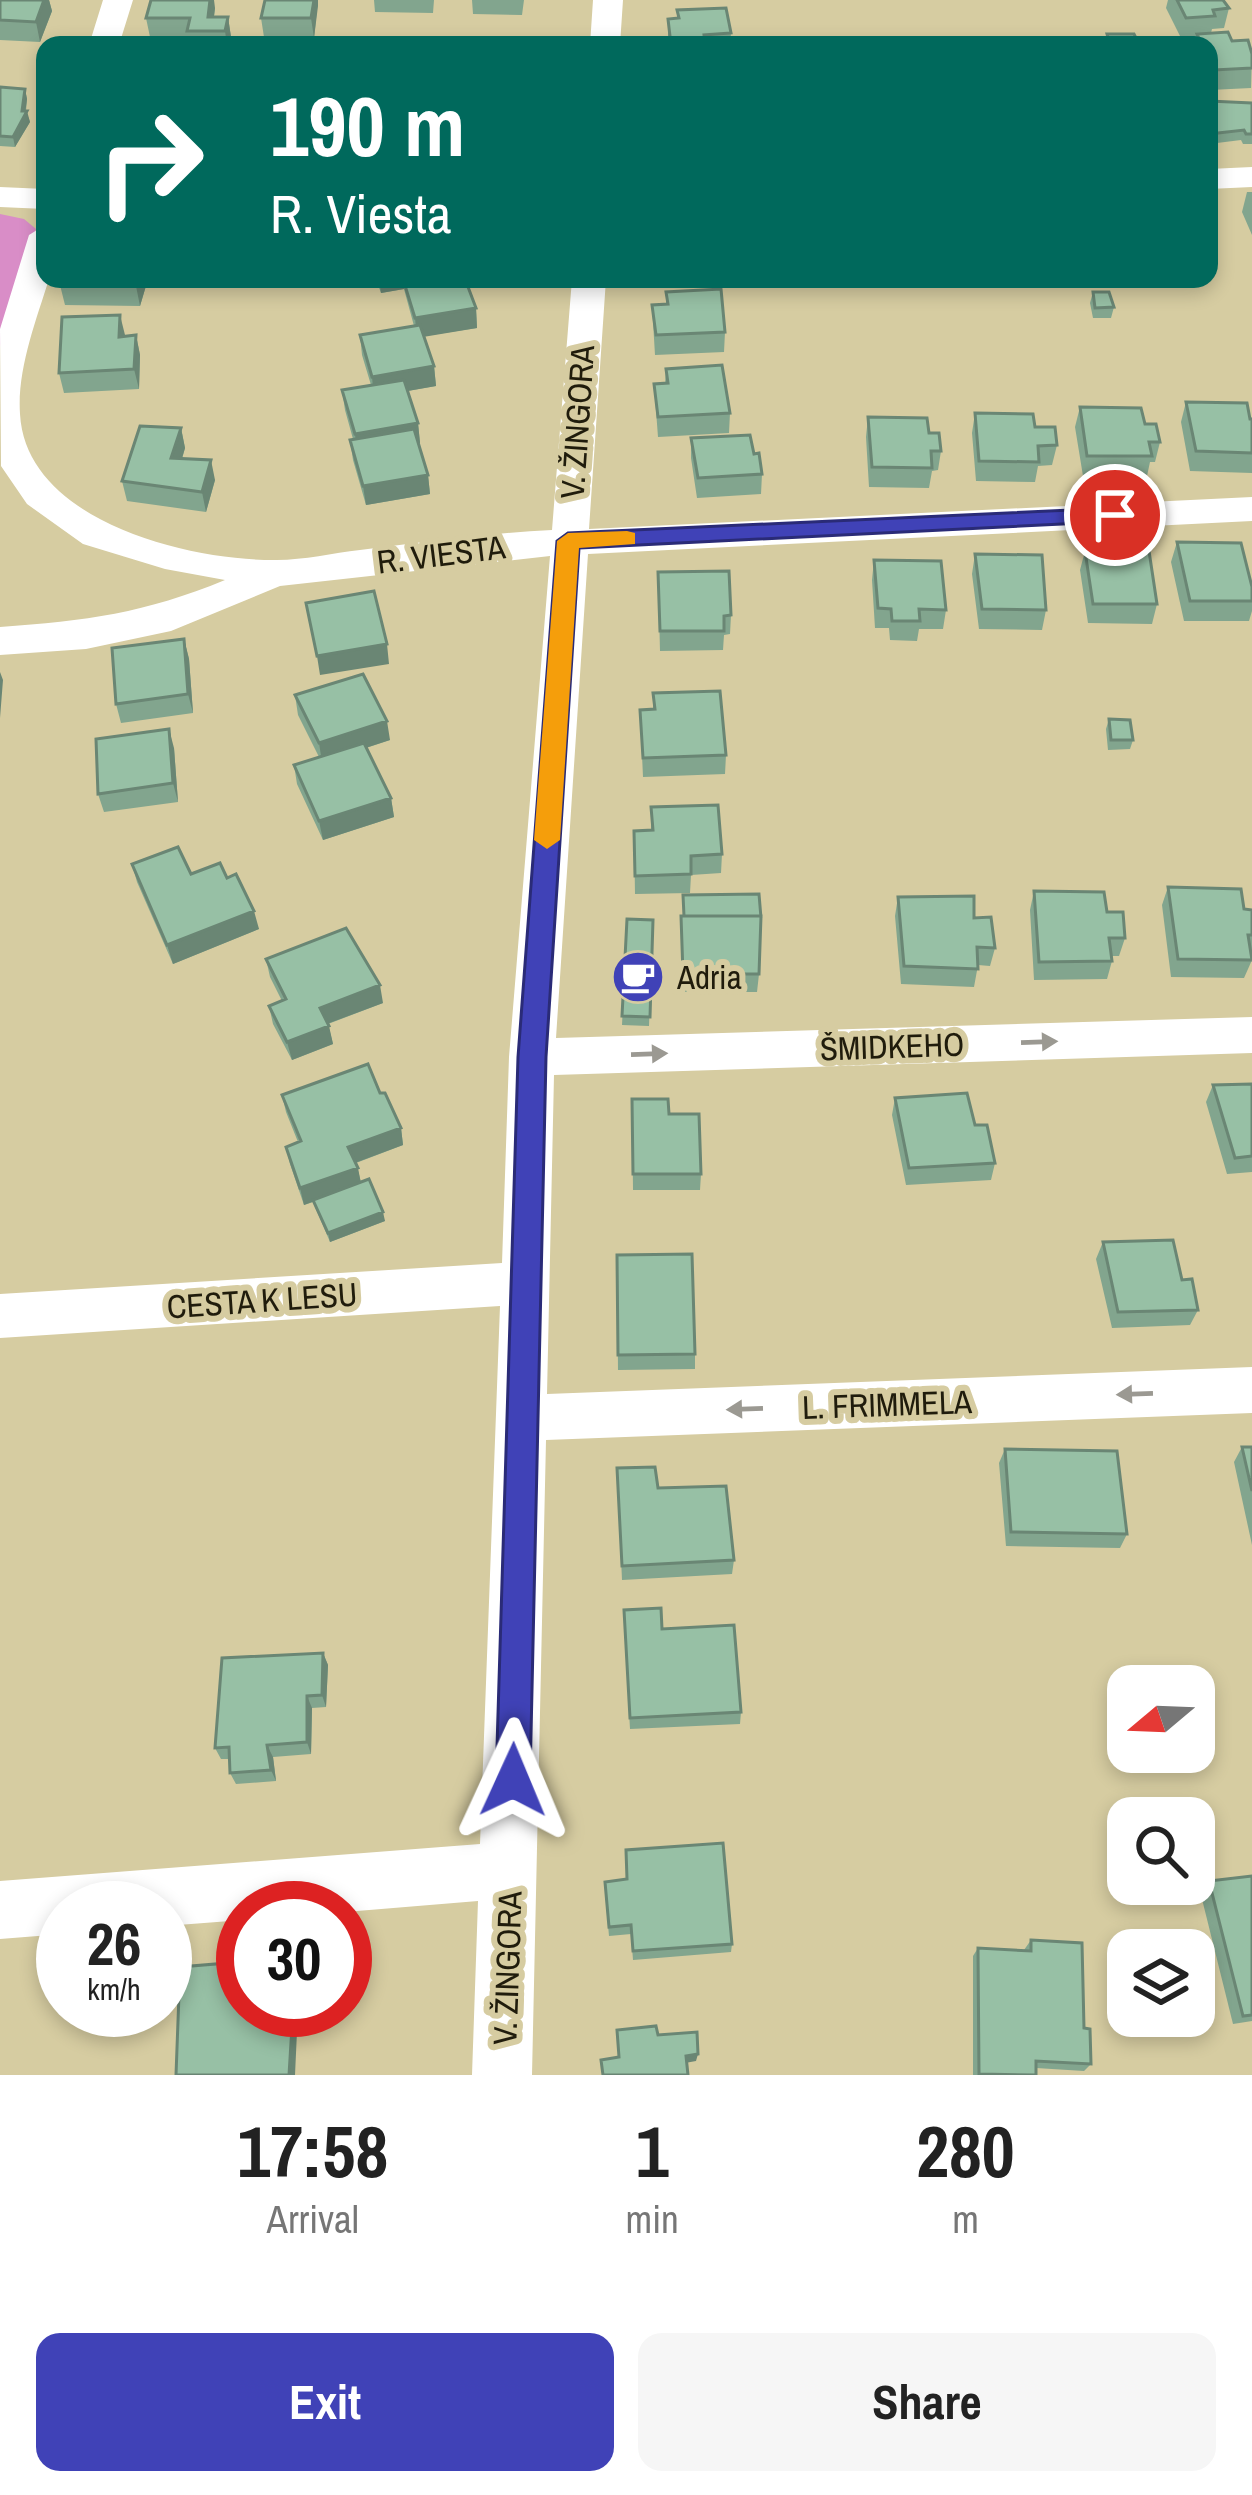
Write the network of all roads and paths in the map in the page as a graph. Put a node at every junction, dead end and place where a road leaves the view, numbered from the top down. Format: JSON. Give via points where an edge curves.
{"nodes":[{"id":1,"x":118,"y":0,"type":"edge"},
{"id":2,"x":608,"y":0,"type":"edge"},
{"id":3,"x":107,"y":36,"type":"edge"},
{"id":4,"x":606,"y":36,"type":"edge"},
{"id":5,"x":1252,"y":177,"type":"edge"},
{"id":6,"x":1218,"y":179,"type":"edge"},
{"id":7,"x":0,"y":197,"type":"edge"},
{"id":8,"x":36,"y":199,"type":"edge"},
{"id":9,"x":36,"y":270,"type":"edge"},
{"id":10,"x":588,"y":288,"type":"edge"},
{"id":11,"x":1252,"y":509,"type":"edge"},
{"id":12,"x":568,"y":541,"type":"junction"},
{"id":13,"x":274,"y":574,"type":"junction"},
{"id":14,"x":0,"y":641,"type":"edge"},
{"id":15,"x":1252,"y":1035,"type":"edge"},
{"id":16,"x":532,"y":1057,"type":"junction"},
{"id":17,"x":524,"y":1283,"type":"junction"},
{"id":18,"x":0,"y":1316,"type":"edge"},
{"id":19,"x":1252,"y":1390,"type":"edge"},
{"id":20,"x":521,"y":1418,"type":"junction"},
{"id":21,"x":511,"y":1870,"type":"junction"},
{"id":22,"x":0,"y":1910,"type":"edge"},
{"id":23,"x":502,"y":2075,"type":"edge"}],
"edges":[{"from":1,"to":3,"type":"street"},
{"from":2,"to":4,"type":"street"},
{"from":5,"to":6,"type":"street"},
{"from":7,"to":8,"type":"street"},
{"from":9,"to":13,"type":"street","via":[[1,407],[11,452],[32,490],[110,540]]},
{"from":10,"to":12,"type":"street","name":"V. ŽINGORA"},
{"from":11,"to":12,"type":"street","name":"R. VIESTA"},
{"from":12,"to":13,"type":"street","name":"R. VIESTA"},
{"from":12,"to":16,"type":"street","name":"V. ŽINGORA"},
{"from":13,"to":14,"type":"street","name":"R. VIESTA","via":[[171,617],[86,635]]},
{"from":16,"to":15,"type":"street","name":"ŠMIDKEHO","one_way":true},
{"from":16,"to":17,"type":"street","name":"V. ŽINGORA"},
{"from":17,"to":18,"type":"street","name":"CESTA K LESU"},
{"from":17,"to":20,"type":"street","name":"V. ŽINGORA"},
{"from":19,"to":20,"type":"street","name":"L. FRIMMELA","one_way":true},
{"from":20,"to":21,"type":"street","name":"V. ŽINGORA"},
{"from":21,"to":22,"type":"street"},
{"from":21,"to":23,"type":"street","name":"V. ŽINGORA"}]}
